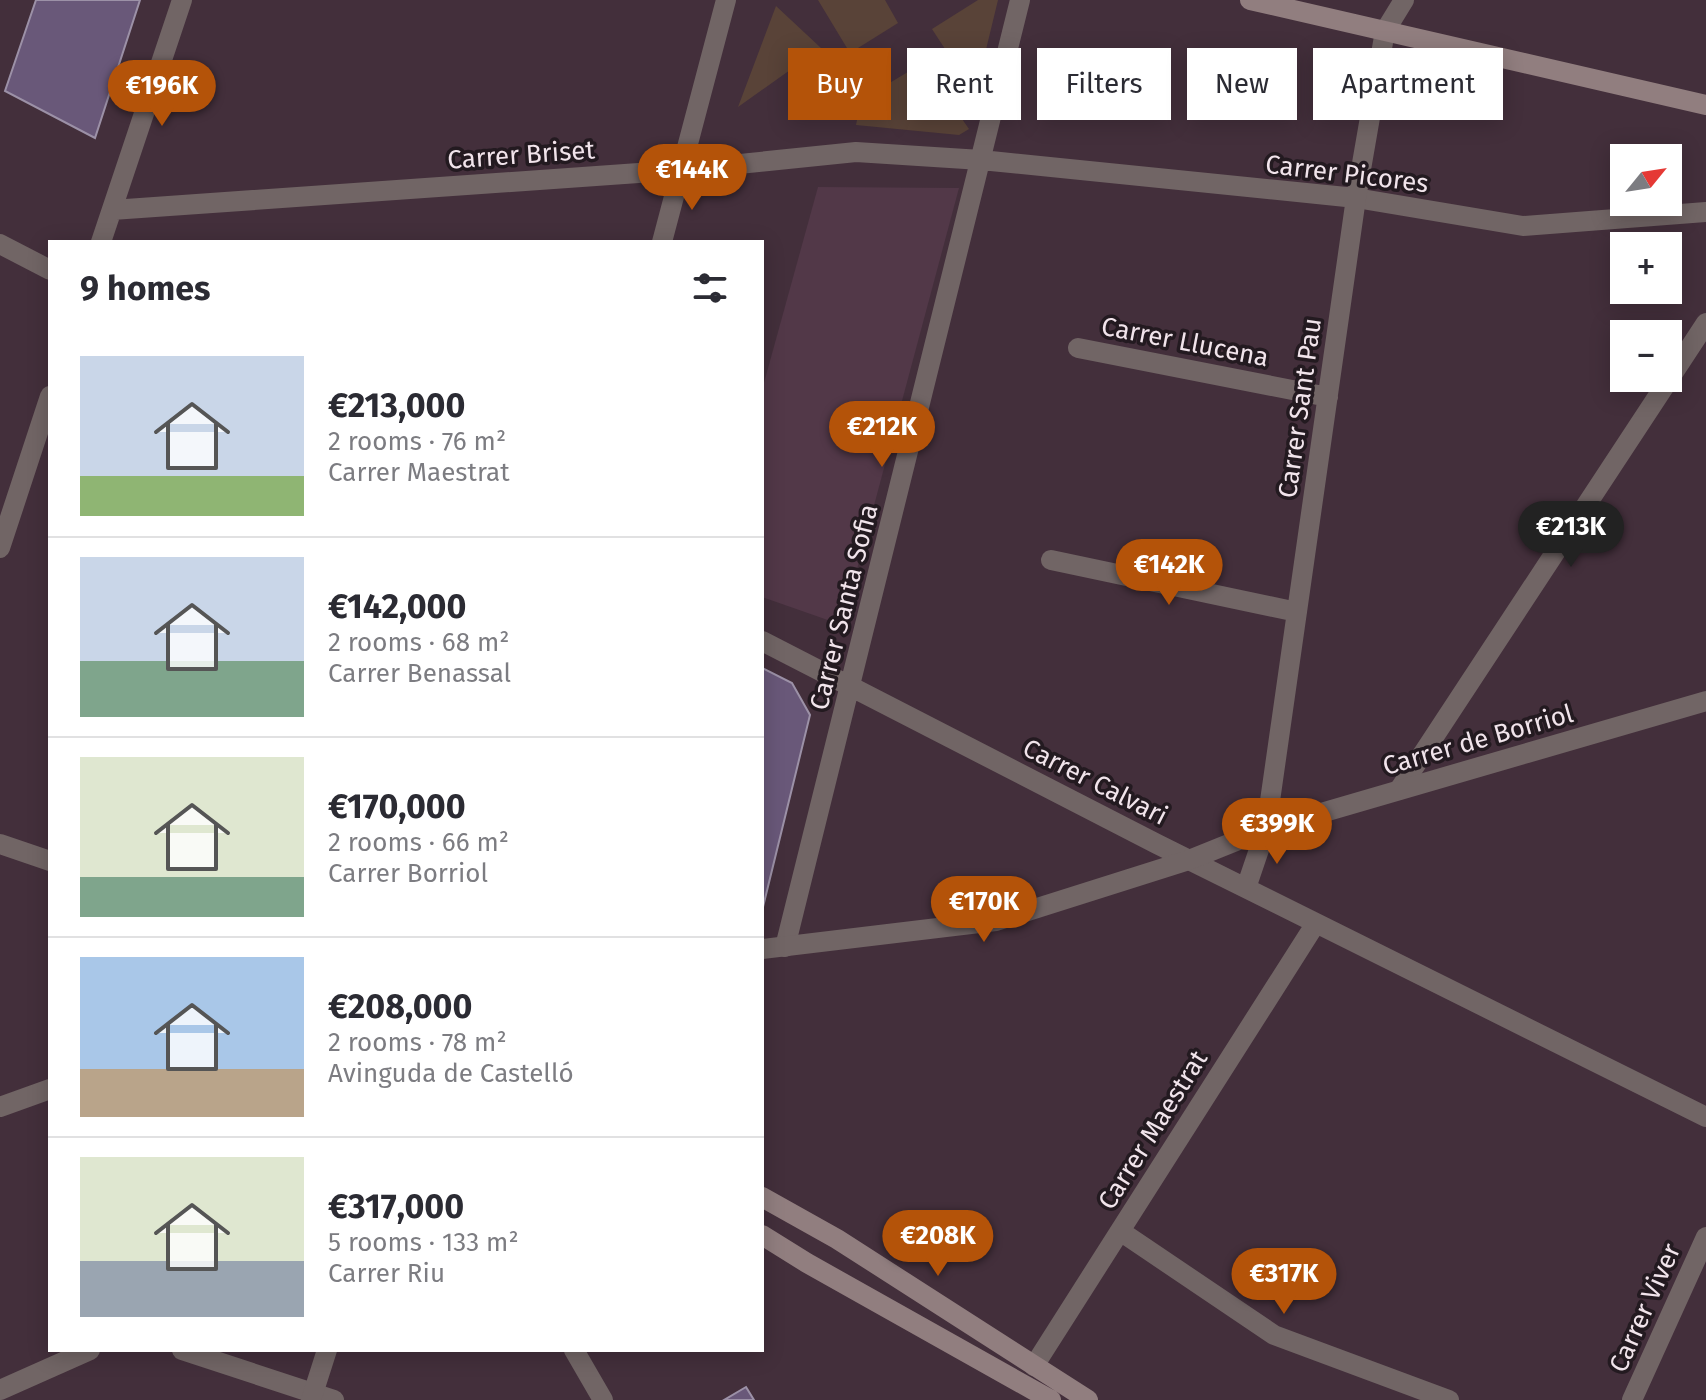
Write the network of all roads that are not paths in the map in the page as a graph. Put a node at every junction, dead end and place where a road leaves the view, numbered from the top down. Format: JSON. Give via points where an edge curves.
{"nodes":[{"id":1,"x":182,"y":0,"type":"edge"},
{"id":2,"x":726,"y":0,"type":"edge"},
{"id":3,"x":1020,"y":0,"type":"edge"},
{"id":4,"x":1250,"y":0,"type":"edge"},
{"id":5,"x":1404,"y":0,"type":"edge"},
{"id":6,"x":1385,"y":31,"type":"junction"},
{"id":7,"x":1706,"y":105,"type":"edge"},
{"id":8,"x":981,"y":160,"type":"junction"},
{"id":9,"x":681,"y":170,"type":"junction"},
{"id":10,"x":1356,"y":198,"type":"junction"},
{"id":11,"x":112,"y":210,"type":"junction"},
{"id":12,"x":1706,"y":212,"type":"edge"},
{"id":13,"x":102,"y":240,"type":"edge"},
{"id":14,"x":663,"y":240,"type":"edge"},
{"id":15,"x":0,"y":244,"type":"edge"},
{"id":16,"x":48,"y":269,"type":"edge"},
{"id":17,"x":1706,"y":323,"type":"edge"},
{"id":18,"x":1078,"y":348,"type":"dead end"},
{"id":19,"x":1328,"y":397,"type":"junction"},
{"id":20,"x":48,"y":402,"type":"edge"},
{"id":21,"x":0,"y":548,"type":"edge"},
{"id":22,"x":1051,"y":560,"type":"dead end"},
{"id":23,"x":1297,"y":612,"type":"junction"},
{"id":24,"x":764,"y":642,"type":"edge"},
{"id":25,"x":851,"y":686,"type":"junction"},
{"id":26,"x":1706,"y":701,"type":"edge"},
{"id":27,"x":1399,"y":790,"type":"junction"},
{"id":28,"x":1266,"y":829,"type":"junction"},
{"id":29,"x":0,"y":844,"type":"edge"},
{"id":30,"x":48,"y":860,"type":"edge"},
{"id":31,"x":1189,"y":860,"type":"junction"},
{"id":32,"x":1246,"y":888,"type":"junction"},
{"id":33,"x":1316,"y":923,"type":"junction"},
{"id":34,"x":785,"y":947,"type":"junction"},
{"id":35,"x":764,"y":949,"type":"edge"},
{"id":36,"x":48,"y":1090,"type":"edge"},
{"id":37,"x":0,"y":1107,"type":"edge"},
{"id":38,"x":1706,"y":1117,"type":"edge"},
{"id":39,"x":764,"y":1198,"type":"edge"},
{"id":40,"x":1120,"y":1231,"type":"junction"},
{"id":41,"x":764,"y":1236,"type":"edge"},
{"id":42,"x":1706,"y":1237,"type":"edge"},
{"id":43,"x":86,"y":1352,"type":"edge"},
{"id":44,"x":188,"y":1352,"type":"edge"},
{"id":45,"x":326,"y":1352,"type":"edge"},
{"id":46,"x":575,"y":1352,"type":"edge"},
{"id":47,"x":1034,"y":1366,"type":"junction"},
{"id":48,"x":0,"y":1390,"type":"edge"},
{"id":49,"x":312,"y":1396,"type":"edge"},
{"id":50,"x":1036,"y":1397,"type":"edge"},
{"id":51,"x":334,"y":1400,"type":"edge"},
{"id":52,"x":603,"y":1400,"type":"edge"},
{"id":53,"x":1088,"y":1400,"type":"edge"},
{"id":54,"x":1449,"y":1400,"type":"edge"},
{"id":55,"x":1632,"y":1400,"type":"edge"}],
"edges":[{"from":1,"to":11,"type":"street"},
{"from":2,"to":9,"type":"street"},
{"from":3,"to":8,"type":"street","name":"Carrer Santa Sofia"},
{"from":4,"to":6,"type":"main road"},
{"from":5,"to":6,"type":"street","name":"Carrer Sant Pau"},
{"from":6,"to":7,"type":"main road"},
{"from":6,"to":10,"type":"street","name":"Carrer Sant Pau"},
{"from":8,"to":9,"type":"street","name":"Carrer Briset","via":[[856,152]]},
{"from":8,"to":10,"type":"street","name":"Carrer Picores"},
{"from":8,"to":25,"type":"street","name":"Carrer Santa Sofia"},
{"from":9,"to":11,"type":"street","name":"Carrer Briset"},
{"from":9,"to":14,"type":"street"},
{"from":10,"to":12,"type":"street","name":"Carrer Picores","via":[[1523,226]]},
{"from":10,"to":19,"type":"street","name":"Carrer Sant Pau"},
{"from":11,"to":13,"type":"street"},
{"from":15,"to":16,"type":"street"},
{"from":17,"to":27,"type":"street"},
{"from":18,"to":19,"type":"street","name":"Carrer Llucena"},
{"from":19,"to":23,"type":"street","name":"Carrer Sant Pau"},
{"from":20,"to":21,"type":"street"},
{"from":22,"to":23,"type":"street"},
{"from":23,"to":28,"type":"street","name":"Carrer Sant Pau"},
{"from":24,"to":25,"type":"street","name":"Carrer Calvari"},
{"from":25,"to":31,"type":"street","name":"Carrer Calvari"},
{"from":25,"to":34,"type":"street","name":"Carrer Santa Sofia"},
{"from":26,"to":27,"type":"street","name":"Carrer de Borriol"},
{"from":27,"to":28,"type":"street","name":"Carrer de Borriol"},
{"from":28,"to":31,"type":"street","name":"Carrer de Borriol"},
{"from":28,"to":32,"type":"street"},
{"from":29,"to":30,"type":"street"},
{"from":31,"to":32,"type":"street","name":"Carrer Calvari"},
{"from":31,"to":34,"type":"street","name":"Carrer de Borriol","via":[[996,921]]},
{"from":32,"to":33,"type":"street","name":"Carrer Calvari"},
{"from":33,"to":38,"type":"street","name":"Carrer Calvari"},
{"from":33,"to":40,"type":"street","name":"Carrer Maestrat"},
{"from":34,"to":35,"type":"street","name":"Carrer de Borriol"},
{"from":36,"to":37,"type":"street"},
{"from":39,"to":47,"type":"main road"},
{"from":40,"to":47,"type":"street","name":"Carrer Maestrat"},
{"from":40,"to":54,"type":"street","via":[[1274,1335]]},
{"from":41,"to":50,"type":"main road"},
{"from":42,"to":55,"type":"street","name":"Carrer Viver"},
{"from":43,"to":48,"type":"street"},
{"from":44,"to":49,"type":"street"},
{"from":45,"to":49,"type":"street"},
{"from":46,"to":52,"type":"street"},
{"from":47,"to":53,"type":"main road"},
{"from":49,"to":51,"type":"street"}]}
